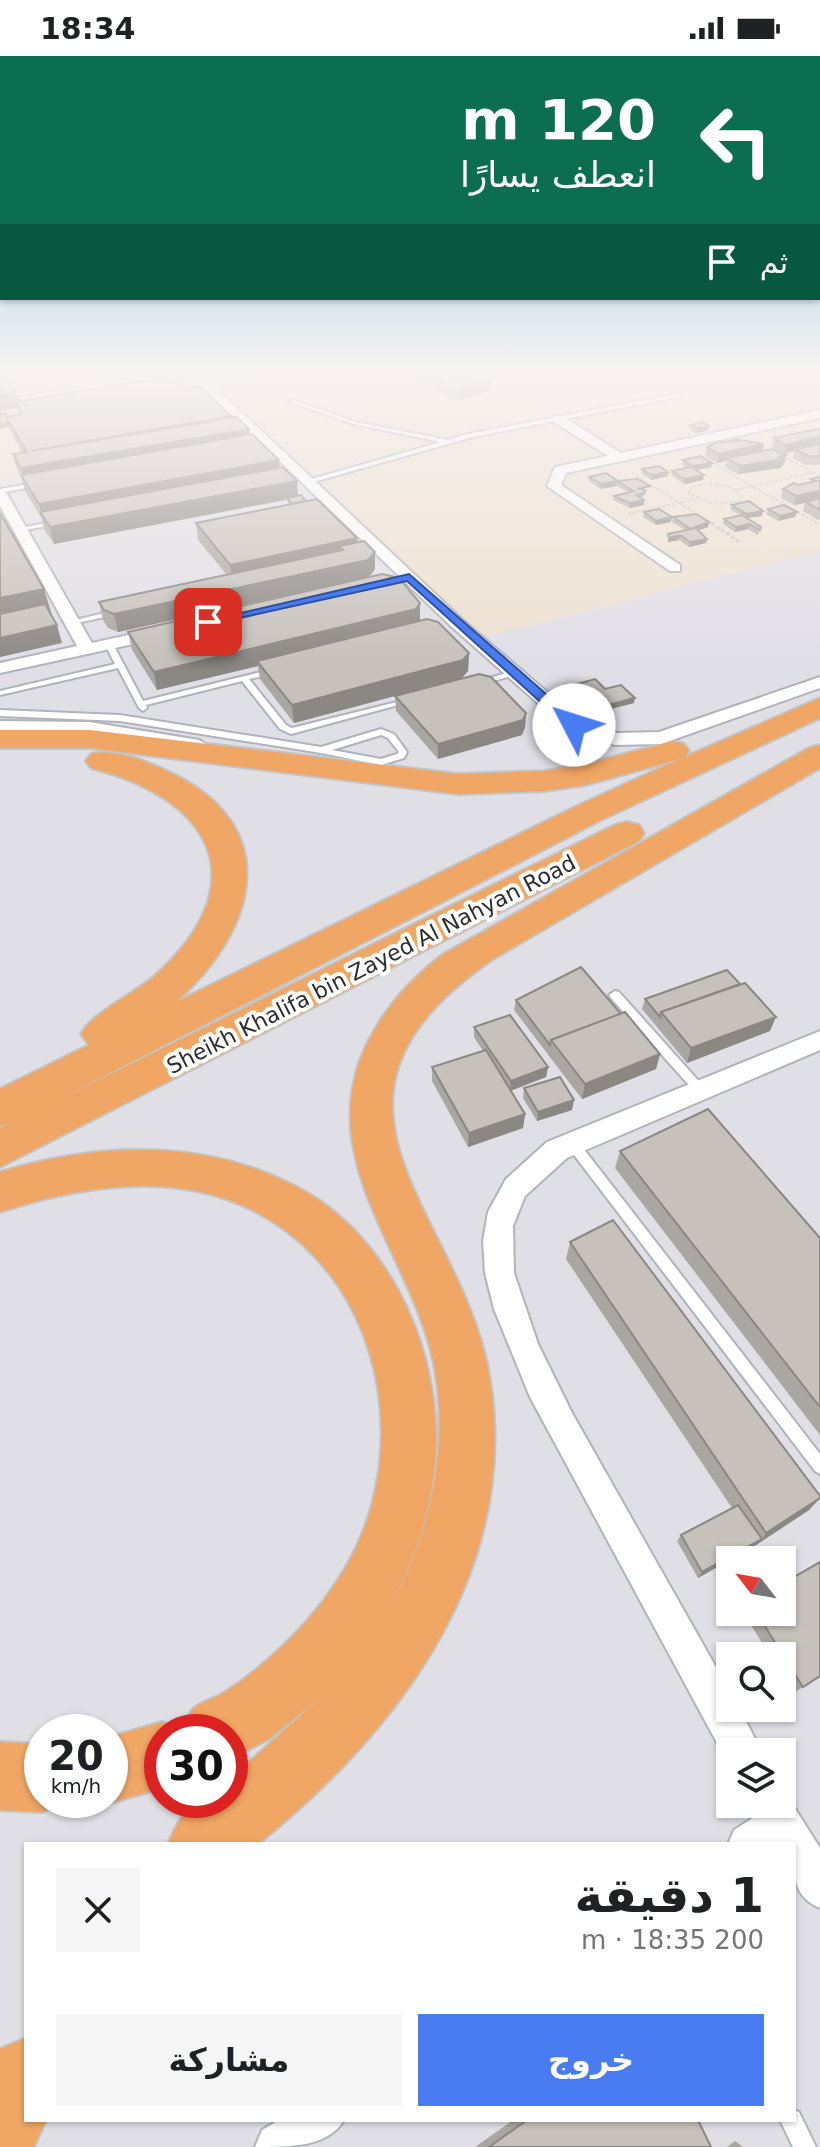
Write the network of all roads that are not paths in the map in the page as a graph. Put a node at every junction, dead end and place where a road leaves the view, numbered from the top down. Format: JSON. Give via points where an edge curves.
{"nodes":[{"id":1,"x":300,"y":472,"type":"edge"},
{"id":2,"x":332,"y":472,"type":"edge"},
{"id":3,"x":562,"y":472,"type":"edge"},
{"id":4,"x":307,"y":478,"type":"junction"},
{"id":5,"x":290,"y":479,"type":"edge"},
{"id":6,"x":45,"y":483,"type":"edge"},
{"id":7,"x":1,"y":496,"type":"edge"},
{"id":8,"x":65,"y":521,"type":"edge"},
{"id":9,"x":20,"y":529,"type":"junction"},
{"id":10,"x":384,"y":553,"type":"junction"},
{"id":11,"x":368,"y":556,"type":"edge"},
{"id":12,"x":675,"y":568,"type":"dead end"},
{"id":13,"x":119,"y":611,"type":"edge"},
{"id":14,"x":72,"y":622,"type":"junction"},
{"id":15,"x":182,"y":628,"type":"edge"},
{"id":16,"x":109,"y":644,"type":"junction"},
{"id":17,"x":87,"y":649,"type":"junction"},
{"id":18,"x":120,"y":665,"type":"junction"},
{"id":19,"x":290,"y":667,"type":"edge"},
{"id":20,"x":0,"y":668,"type":"edge"},
{"id":21,"x":513,"y":673,"type":"junction"},
{"id":22,"x":244,"y":678,"type":"junction"},
{"id":23,"x":820,"y":682,"type":"edge"},
{"id":24,"x":468,"y":685,"type":"edge"},
{"id":25,"x":0,"y":693,"type":"edge"},
{"id":26,"x":423,"y":698,"type":"edge"},
{"id":27,"x":141,"y":704,"type":"junction"},
{"id":28,"x":820,"y":706,"type":"edge"},
{"id":29,"x":0,"y":713,"type":"edge"},
{"id":30,"x":150,"y":722,"type":"junction"},
{"id":31,"x":0,"y":727,"type":"edge"},
{"id":32,"x":0,"y":739,"type":"edge"},
{"id":33,"x":820,"y":740,"type":"edge"},
{"id":34,"x":321,"y":750,"type":"junction"},
{"id":35,"x":225,"y":755,"type":"junction"},
{"id":36,"x":820,"y":755,"type":"edge"},
{"id":37,"x":0,"y":756,"type":"edge"},
{"id":38,"x":725,"y":768,"type":"junction"},
{"id":39,"x":615,"y":995,"type":"dead end"},
{"id":40,"x":820,"y":1040,"type":"edge"},
{"id":41,"x":0,"y":1087,"type":"edge"},
{"id":42,"x":700,"y":1090,"type":"junction"},
{"id":43,"x":0,"y":1109,"type":"edge"},
{"id":44,"x":572,"y":1143,"type":"junction"},
{"id":45,"x":3,"y":1176,"type":"edge"},
{"id":46,"x":820,"y":1466,"type":"edge"},
{"id":47,"x":246,"y":1714,"type":"edge"},
{"id":48,"x":734,"y":1738,"type":"edge"},
{"id":49,"x":0,"y":1776,"type":"edge"},
{"id":50,"x":24,"y":1777,"type":"edge"},
{"id":51,"x":767,"y":1824,"type":"edge"},
{"id":52,"x":205,"y":1842,"type":"edge"},
{"id":53,"x":782,"y":1842,"type":"edge"},
{"id":54,"x":796,"y":1858,"type":"edge"},
{"id":55,"x":820,"y":1887,"type":"edge"},
{"id":56,"x":24,"y":2081,"type":"edge"},
{"id":57,"x":318,"y":2122,"type":"edge"},
{"id":58,"x":792,"y":2122,"type":"edge"},
{"id":59,"x":0,"y":2132,"type":"edge"},
{"id":60,"x":279,"y":2147,"type":"edge"},
{"id":61,"x":805,"y":2147,"type":"edge"}],
"edges":[{"from":1,"to":4,"type":"street"},
{"from":2,"to":4,"type":"lane"},
{"from":3,"to":12,"type":"street","via":[[553,483]]},
{"from":4,"to":5,"type":"lane"},
{"from":4,"to":10,"type":"street"},
{"from":6,"to":7,"type":"lane"},
{"from":7,"to":9,"type":"street"},
{"from":8,"to":9,"type":"lane"},
{"from":9,"to":14,"type":"street"},
{"from":10,"to":11,"type":"lane"},
{"from":10,"to":21,"type":"street","via":[[402,579],[450,626]]},
{"from":13,"to":14,"type":"lane"},
{"from":14,"to":17,"type":"street"},
{"from":15,"to":16,"type":"street"},
{"from":16,"to":17,"type":"street"},
{"from":16,"to":18,"type":"lane"},
{"from":17,"to":20,"type":"street"},
{"from":18,"to":25,"type":"lane"},
{"from":18,"to":27,"type":"lane"},
{"from":19,"to":22,"type":"lane"},
{"from":21,"to":23,"type":"street","via":[[574,725],[640,741],[681,732]]},
{"from":21,"to":24,"type":"lane"},
{"from":22,"to":26,"type":"lane","via":[[291,731]]},
{"from":22,"to":27,"type":"lane"},
{"from":27,"to":30,"type":"lane"},
{"from":28,"to":35,"type":"highway","via":[[623,765],[530,782],[415,781]]},
{"from":28,"to":38,"type":"highway"},
{"from":29,"to":30,"type":"lane"},
{"from":30,"to":34,"type":"lane"},
{"from":31,"to":35,"type":"street","via":[[120,732]]},
{"from":32,"to":35,"type":"highway","via":[[90,739]]},
{"from":33,"to":38,"type":"highway"},
{"from":34,"to":34,"type":"lane","via":[[381,762],[403,752],[381,732]]},
{"from":36,"to":52,"type":"highway","via":[[473,954],[418,997],[385,1046],[370,1115],[374,1152],[385,1189],[431,1279],[459,1359],[467,1406],[459,1503],[446,1558],[424,1609],[365,1700],[285,1778]]},
{"from":37,"to":41,"type":"highway","via":[[81,756],[166,782],[209,816],[222,838],[230,889],[222,919],[195,959],[141,1008]]},
{"from":38,"to":43,"type":"highway","name":"Sheikh Khalifa bin Zayed Al Nahyan Road","via":[[589,813]]},
{"from":38,"to":45,"type":"highway","name":"Sheikh Khalifa bin Zayed Al Nahyan Road"},
{"from":39,"to":42,"type":"lane"},
{"from":40,"to":42,"type":"street"},
{"from":42,"to":44,"type":"street"},
{"from":44,"to":46,"type":"lane"},
{"from":44,"to":48,"type":"street","via":[[533,1166],[513,1187],[501,1213],[497,1242],[502,1281],[553,1411]]},
{"from":45,"to":47,"type":"highway","via":[[41,1180],[111,1169],[192,1172],[234,1181],[283,1203],[333,1239],[372,1288],[390,1322],[404,1371],[409,1449],[395,1528],[340,1632],[283,1692]]},
{"from":49,"to":50,"type":"highway"},
{"from":51,"to":53,"type":"street"},
{"from":54,"to":55,"type":"street"},
{"from":56,"to":59,"type":"highway"},
{"from":57,"to":60,"type":"street"},
{"from":58,"to":61,"type":"lane"}]}
